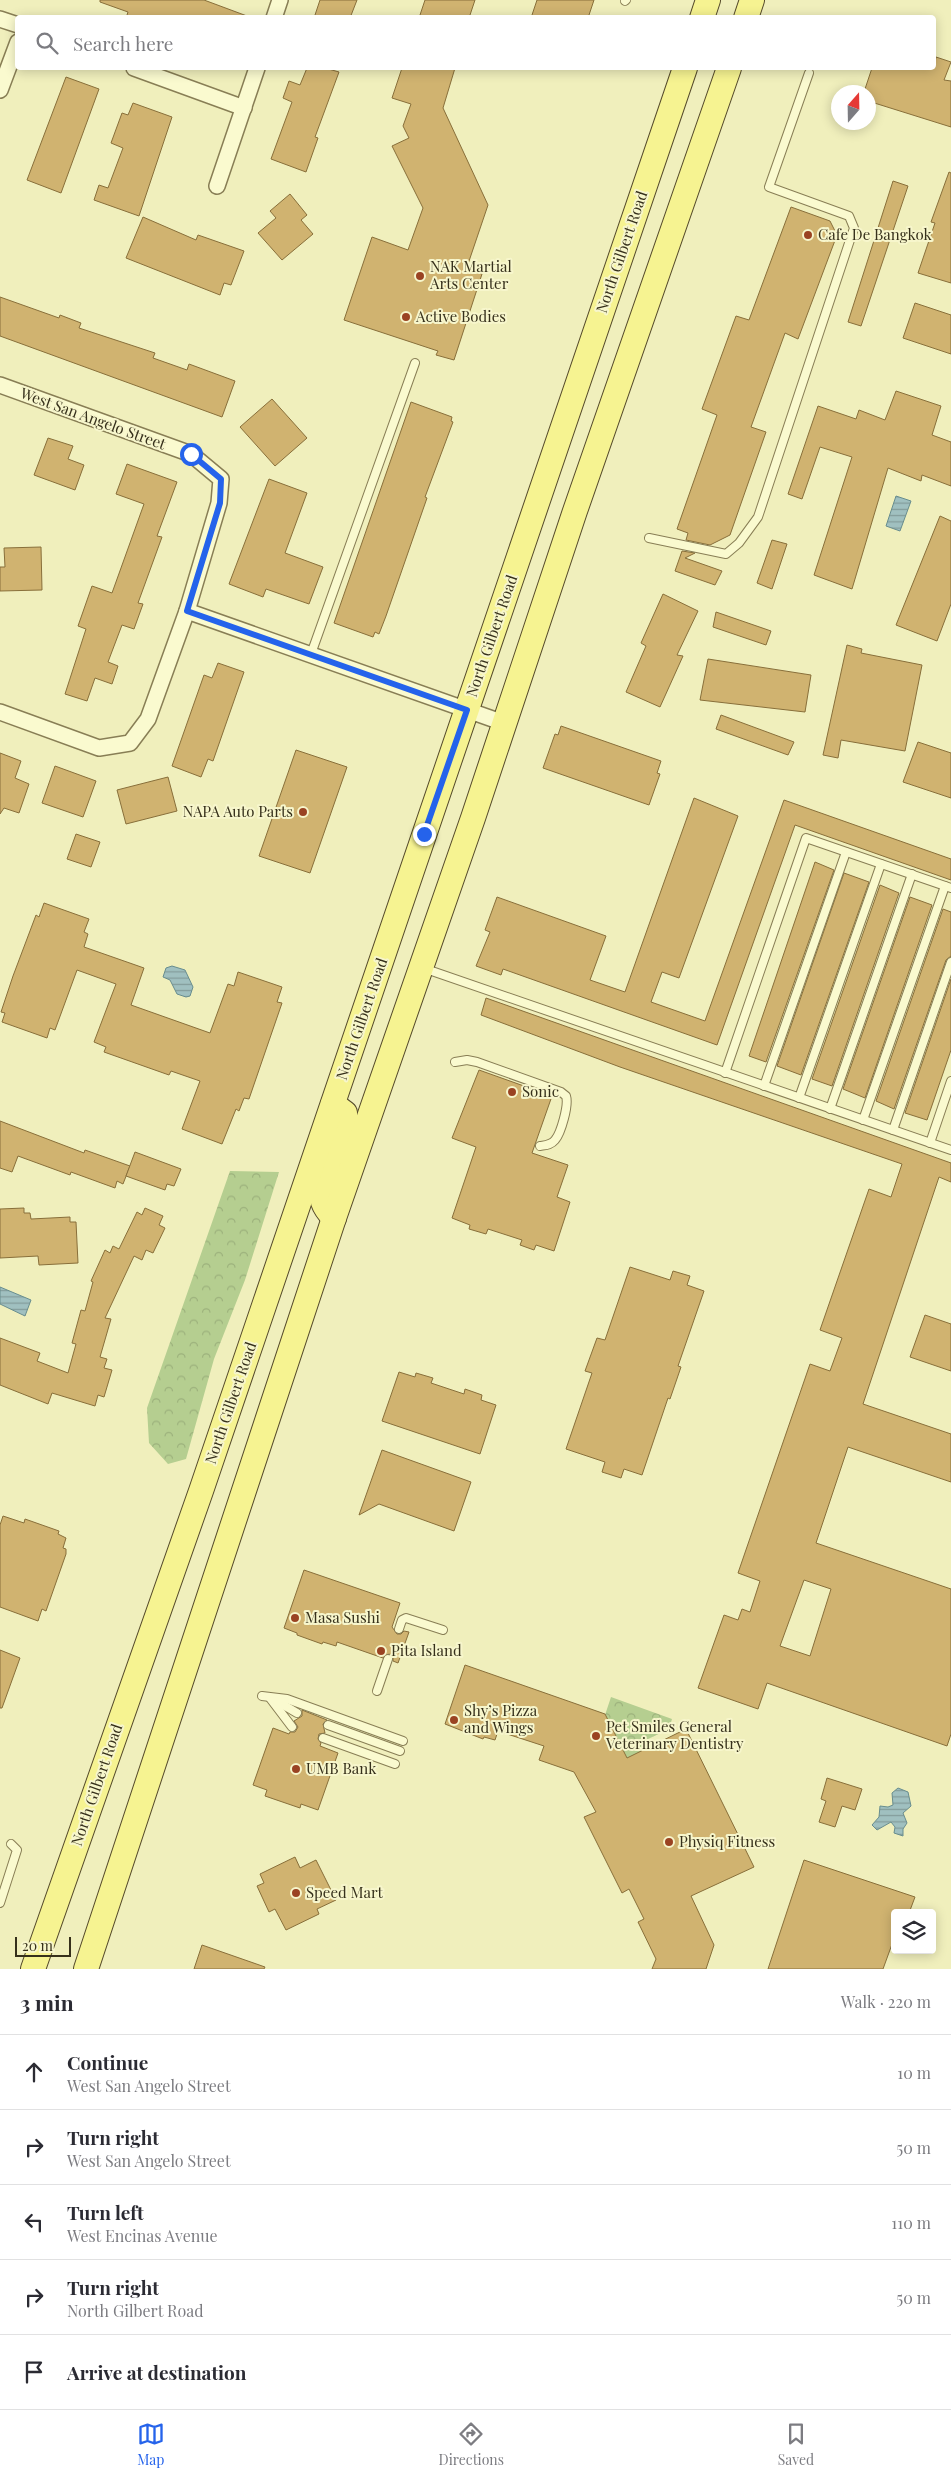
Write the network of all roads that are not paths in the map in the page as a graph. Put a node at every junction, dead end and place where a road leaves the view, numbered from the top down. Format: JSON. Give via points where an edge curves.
{"nodes":[{"id":1,"x":280,"y":0,"type":"edge"},
{"id":2,"x":708,"y":0,"type":"edge"},
{"id":3,"x":752,"y":0,"type":"edge"},
{"id":4,"x":275,"y":15,"type":"edge"},
{"id":5,"x":703,"y":15,"type":"edge"},
{"id":6,"x":747,"y":15,"type":"edge"},
{"id":7,"x":0,"y":19,"type":"edge"},
{"id":8,"x":15,"y":24,"type":"edge"},
{"id":9,"x":15,"y":50,"type":"edge"},
{"id":10,"x":140,"y":70,"type":"edge"},
{"id":11,"x":256,"y":70,"type":"edge"},
{"id":12,"x":684,"y":70,"type":"edge"},
{"id":13,"x":728,"y":70,"type":"edge"},
{"id":14,"x":808,"y":72,"type":"dead end"},
{"id":15,"x":0,"y":90,"type":"edge"},
{"id":16,"x":244,"y":108,"type":"junction"},
{"id":17,"x":217,"y":186,"type":"dead end"},
{"id":18,"x":415,"y":363,"type":"dead end"},
{"id":19,"x":0,"y":386,"type":"edge"},
{"id":20,"x":539,"y":498,"type":"junction"},
{"id":21,"x":575,"y":511,"type":"junction"},
{"id":22,"x":650,"y":538,"type":"dead end"},
{"id":23,"x":187,"y":611,"type":"junction"},
{"id":24,"x":312,"y":654,"type":"junction"},
{"id":25,"x":467,"y":710,"type":"junction"},
{"id":26,"x":0,"y":712,"type":"edge"},
{"id":27,"x":504,"y":723,"type":"junction"},
{"id":28,"x":846,"y":852,"type":"junction"},
{"id":29,"x":881,"y":864,"type":"junction"},
{"id":30,"x":912,"y":874,"type":"junction"},
{"id":31,"x":948,"y":887,"type":"edge"},
{"id":32,"x":951,"y":962,"type":"edge"},
{"id":33,"x":421,"y":968,"type":"junction"},
{"id":34,"x":455,"y":1062,"type":"dead end"},
{"id":35,"x":725,"y":1073,"type":"junction"},
{"id":36,"x":951,"y":1081,"type":"edge"},
{"id":37,"x":764,"y":1086,"type":"junction"},
{"id":38,"x":799,"y":1098,"type":"junction"},
{"id":39,"x":333,"y":1104,"type":"junction"},
{"id":40,"x":830,"y":1108,"type":"junction"},
{"id":41,"x":863,"y":1120,"type":"junction"},
{"id":42,"x":893,"y":1130,"type":"junction"},
{"id":43,"x":930,"y":1143,"type":"junction"},
{"id":44,"x":540,"y":1146,"type":"dead end"},
{"id":45,"x":951,"y":1150,"type":"edge"},
{"id":46,"x":334,"y":1218,"type":"junction"},
{"id":47,"x":399,"y":1629,"type":"dead end"},
{"id":48,"x":443,"y":1630,"type":"dead end"},
{"id":49,"x":388,"y":1660,"type":"dead end"},
{"id":50,"x":377,"y":1691,"type":"dead end"},
{"id":51,"x":266,"y":1697,"type":"junction"},
{"id":52,"x":297,"y":1713,"type":"dead end"},
{"id":53,"x":328,"y":1725,"type":"dead end"},
{"id":54,"x":292,"y":1726,"type":"dead end"},
{"id":55,"x":323,"y":1738,"type":"dead end"},
{"id":56,"x":403,"y":1741,"type":"dead end"},
{"id":57,"x":400,"y":1751,"type":"dead end"},
{"id":58,"x":395,"y":1764,"type":"dead end"},
{"id":59,"x":11,"y":1844,"type":"dead end"},
{"id":60,"x":0,"y":1903,"type":"edge"},
{"id":61,"x":33,"y":1969,"type":"edge"},
{"id":62,"x":86,"y":1969,"type":"edge"}],
"edges":[{"from":1,"to":4,"type":"street"},
{"from":2,"to":5,"type":"main road"},
{"from":3,"to":6,"type":"main road"},
{"from":7,"to":8,"type":"street"},
{"from":9,"to":15,"type":"street"},
{"from":10,"to":16,"type":"street"},
{"from":11,"to":16,"type":"street"},
{"from":12,"to":20,"type":"main road","name":"North Gilbert Road"},
{"from":13,"to":21,"type":"main road"},
{"from":14,"to":22,"type":"lane","via":[[769,187],[849,216],[854,228],[758,517],[739,543],[726,554]]},
{"from":16,"to":17,"type":"street"},
{"from":18,"to":24,"type":"lane"},
{"from":19,"to":23,"type":"street","name":"West San Angelo Street","via":[[191,454],[221,479],[220,503]]},
{"from":20,"to":21,"type":"main road"},
{"from":20,"to":25,"type":"main road","name":"North Gilbert Road"},
{"from":21,"to":27,"type":"main road"},
{"from":23,"to":24,"type":"street"},
{"from":23,"to":26,"type":"street","via":[[148,719],[130,743],[99,748]]},
{"from":24,"to":25,"type":"street"},
{"from":25,"to":27,"type":"street"},
{"from":25,"to":39,"type":"main road","name":"North Gilbert Road"},
{"from":27,"to":33,"type":"main road"},
{"from":28,"to":29,"type":"lane"},
{"from":28,"to":35,"type":"lane","via":[[806,838]]},
{"from":28,"to":37,"type":"lane"},
{"from":29,"to":30,"type":"lane"},
{"from":29,"to":38,"type":"lane"},
{"from":30,"to":31,"type":"lane"},
{"from":30,"to":40,"type":"lane"},
{"from":31,"to":41,"type":"lane"},
{"from":32,"to":42,"type":"lane"},
{"from":33,"to":35,"type":"lane"},
{"from":33,"to":46,"type":"main road"},
{"from":34,"to":44,"type":"lane","via":[[477,1062],[566,1096],[567,1110],[556,1140],[550,1145]]},
{"from":35,"to":37,"type":"lane"},
{"from":36,"to":43,"type":"lane"},
{"from":37,"to":38,"type":"lane"},
{"from":38,"to":40,"type":"lane"},
{"from":39,"to":46,"type":"main road","via":[[345,1112],[346,1121],[322,1190],[323,1204]]},
{"from":39,"to":61,"type":"main road","name":"North Gilbert Road"},
{"from":40,"to":41,"type":"lane"},
{"from":41,"to":42,"type":"lane"},
{"from":42,"to":43,"type":"lane"},
{"from":43,"to":45,"type":"lane"},
{"from":46,"to":62,"type":"main road"},
{"from":47,"to":48,"type":"lane","via":[[406,1618]]},
{"from":49,"to":50,"type":"lane"},
{"from":51,"to":52,"type":"lane"},
{"from":51,"to":54,"type":"lane"},
{"from":51,"to":56,"type":"lane","via":[[287,1699]]},
{"from":53,"to":57,"type":"lane"},
{"from":55,"to":58,"type":"lane"},
{"from":59,"to":60,"type":"lane","via":[[17,1850]]}]}
